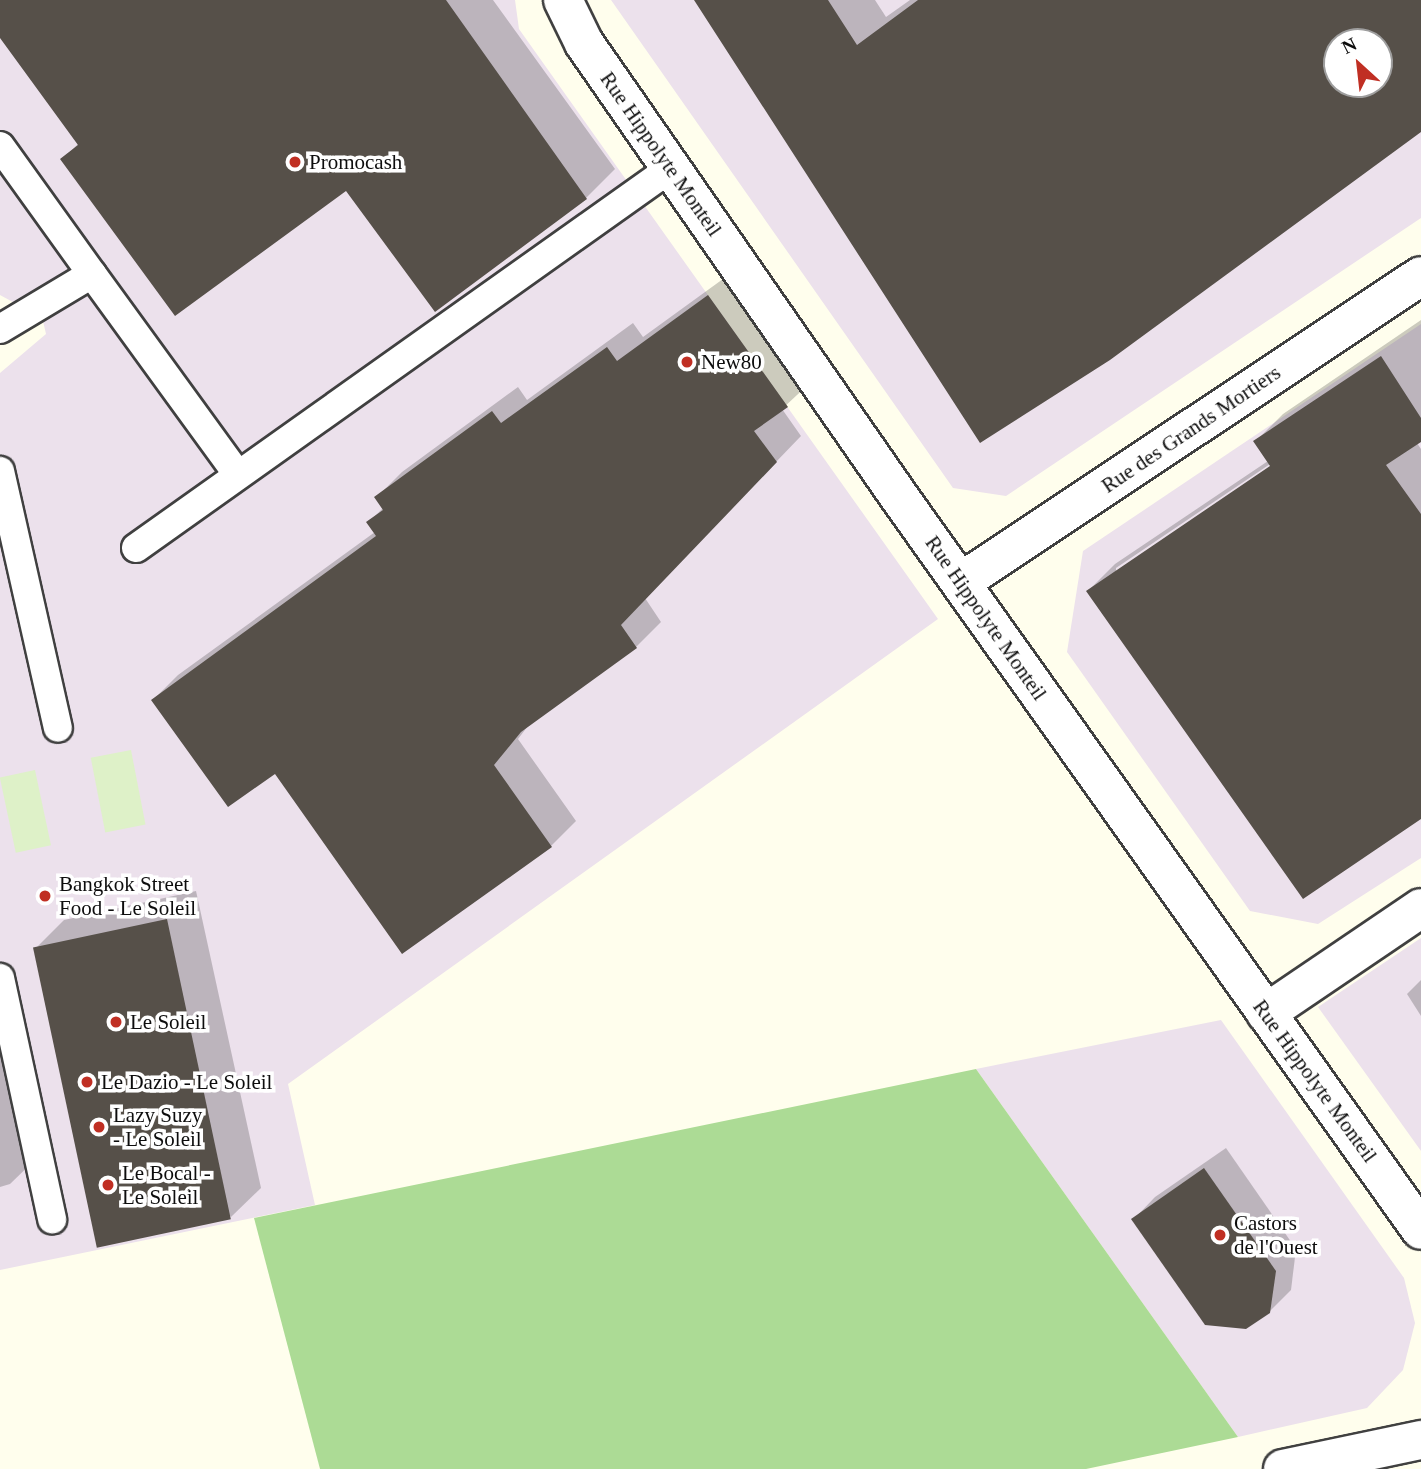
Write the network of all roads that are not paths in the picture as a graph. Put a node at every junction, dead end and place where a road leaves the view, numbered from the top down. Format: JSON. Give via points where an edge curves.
{"nodes":[{"id":1,"x":563,"y":0,"type":"edge"},
{"id":2,"x":0,"y":146,"type":"edge"},
{"id":3,"x":671,"y":168,"type":"junction"},
{"id":4,"x":92,"y":274,"type":"junction"},
{"id":5,"x":1421,"y":276,"type":"edge"},
{"id":6,"x":0,"y":329,"type":"edge"},
{"id":7,"x":0,"y":471,"type":"edge"},
{"id":8,"x":239,"y":475,"type":"junction"},
{"id":9,"x":136,"y":548,"type":"dead end"},
{"id":10,"x":961,"y":582,"type":"junction"},
{"id":11,"x":58,"y":728,"type":"dead end"},
{"id":12,"x":1421,"y":908,"type":"edge"},
{"id":13,"x":0,"y":978,"type":"edge"},
{"id":14,"x":1266,"y":1013,"type":"junction"},
{"id":15,"x":52,"y":1219,"type":"dead end"},
{"id":16,"x":1421,"y":1230,"type":"edge"},
{"id":17,"x":1421,"y":1440,"type":"edge"},
{"id":18,"x":1283,"y":1469,"type":"edge"}],
"edges":[{"from":1,"to":3,"type":"street","name":"Rue Hippolyte Monteil","via":[[584,43]]},
{"from":2,"to":4,"type":"lane"},
{"from":3,"to":8,"type":"lane"},
{"from":3,"to":10,"type":"street","name":"Rue Hippolyte Monteil"},
{"from":4,"to":6,"type":"lane"},
{"from":4,"to":8,"type":"lane"},
{"from":5,"to":10,"type":"street","name":"Rue des Grands Mortiers"},
{"from":7,"to":11,"type":"lane"},
{"from":8,"to":9,"type":"lane"},
{"from":10,"to":14,"type":"street","name":"Rue Hippolyte Monteil"},
{"from":12,"to":14,"type":"street"},
{"from":13,"to":15,"type":"lane"},
{"from":14,"to":16,"type":"street","name":"Rue Hippolyte Monteil"},
{"from":17,"to":18,"type":"street"}]}
